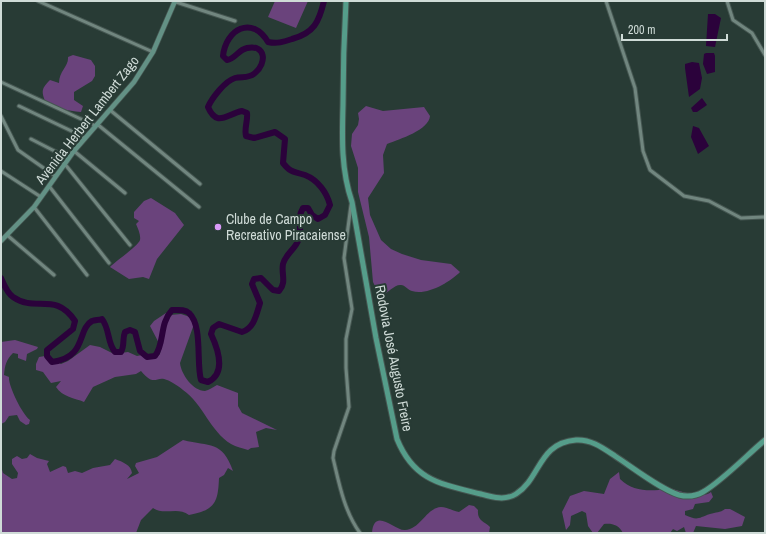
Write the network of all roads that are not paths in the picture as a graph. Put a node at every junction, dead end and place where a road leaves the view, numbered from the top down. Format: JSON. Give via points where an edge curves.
{"nodes":[{"id":1,"x":38,"y":1,"type":"edge"},
{"id":2,"x":174,"y":1,"type":"edge"},
{"id":3,"x":346,"y":1,"type":"edge"},
{"id":4,"x":606,"y":1,"type":"edge"},
{"id":5,"x":727,"y":1,"type":"edge"},
{"id":6,"x":236,"y":21,"type":"dead end"},
{"id":7,"x":153,"y":52,"type":"junction"},
{"id":8,"x":765,"y":55,"type":"edge"},
{"id":9,"x":1,"y":82,"type":"edge"},
{"id":10,"x":19,"y":106,"type":"dead end"},
{"id":11,"x":109,"y":110,"type":"junction"},
{"id":12,"x":1,"y":116,"type":"edge"},
{"id":13,"x":96,"y":125,"type":"junction"},
{"id":14,"x":84,"y":137,"type":"junction"},
{"id":15,"x":31,"y":139,"type":"dead end"},
{"id":16,"x":74,"y":150,"type":"junction"},
{"id":17,"x":68,"y":158,"type":"junction"},
{"id":18,"x":64,"y":163,"type":"junction"},
{"id":19,"x":1,"y":171,"type":"edge"},
{"id":20,"x":55,"y":176,"type":"junction"},
{"id":21,"x":200,"y":184,"type":"dead end"},
{"id":22,"x":48,"y":185,"type":"junction"},
{"id":23,"x":125,"y":193,"type":"dead end"},
{"id":24,"x":41,"y":198,"type":"junction"},
{"id":25,"x":352,"y":202,"type":"junction"},
{"id":26,"x":34,"y":206,"type":"junction"},
{"id":27,"x":199,"y":207,"type":"dead end"},
{"id":28,"x":765,"y":217,"type":"edge"},
{"id":29,"x":8,"y":235,"type":"junction"},
{"id":30,"x":1,"y":242,"type":"edge"},
{"id":31,"x":130,"y":245,"type":"dead end"},
{"id":32,"x":109,"y":263,"type":"dead end"},
{"id":33,"x":54,"y":275,"type":"dead end"},
{"id":34,"x":87,"y":275,"type":"dead end"},
{"id":35,"x":765,"y":440,"type":"edge"},
{"id":36,"x":360,"y":533,"type":"edge"}],
"edges":[{"from":1,"to":7,"type":"street"},
{"from":2,"to":6,"type":"street"},
{"from":2,"to":7,"type":"street","name":"Avenida Herbert Lambert Zago"},
{"from":3,"to":25,"type":"main road","name":"Rodovia José Augusto Freire","via":[[342,143],[346,180]]},
{"from":4,"to":28,"type":"street","via":[[635,88],[643,151],[650,170],[684,196],[709,201],[741,218]]},
{"from":5,"to":8,"type":"street","via":[[734,22],[752,33]]},
{"from":7,"to":11,"type":"street","name":"Avenida Herbert Lambert Zago","via":[[134,82]]},
{"from":9,"to":13,"type":"street"},
{"from":10,"to":14,"type":"street"},
{"from":11,"to":13,"type":"street","name":"Avenida Herbert Lambert Zago"},
{"from":11,"to":21,"type":"street"},
{"from":12,"to":20,"type":"street","via":[[18,150]]},
{"from":13,"to":14,"type":"street","name":"Avenida Herbert Lambert Zago"},
{"from":13,"to":27,"type":"street"},
{"from":14,"to":16,"type":"street","name":"Avenida Herbert Lambert Zago"},
{"from":15,"to":17,"type":"street"},
{"from":16,"to":17,"type":"street","name":"Avenida Herbert Lambert Zago"},
{"from":16,"to":23,"type":"street"},
{"from":17,"to":18,"type":"street","name":"Avenida Herbert Lambert Zago"},
{"from":18,"to":20,"type":"street","name":"Avenida Herbert Lambert Zago"},
{"from":18,"to":31,"type":"street"},
{"from":19,"to":24,"type":"street"},
{"from":20,"to":22,"type":"street","name":"Avenida Herbert Lambert Zago"},
{"from":22,"to":24,"type":"street","name":"Avenida Herbert Lambert Zago"},
{"from":22,"to":32,"type":"street"},
{"from":24,"to":26,"type":"street","name":"Avenida Herbert Lambert Zago"},
{"from":25,"to":35,"type":"main road","name":"Rodovia José Augusto Freire","via":[[377,345],[397,439],[410,462],[434,482],[492,497],[510,497],[523,488],[545,455],[553,448],[578,440],[602,447],[667,489],[689,496],[708,488]]},
{"from":25,"to":36,"type":"street","via":[[344,258],[352,309],[346,339],[349,407],[333,458],[349,515]]},
{"from":26,"to":29,"type":"street","name":"Avenida Herbert Lambert Zago"},
{"from":26,"to":34,"type":"street"},
{"from":29,"to":30,"type":"street","name":"Avenida Herbert Lambert Zago"},
{"from":29,"to":33,"type":"street"}]}
